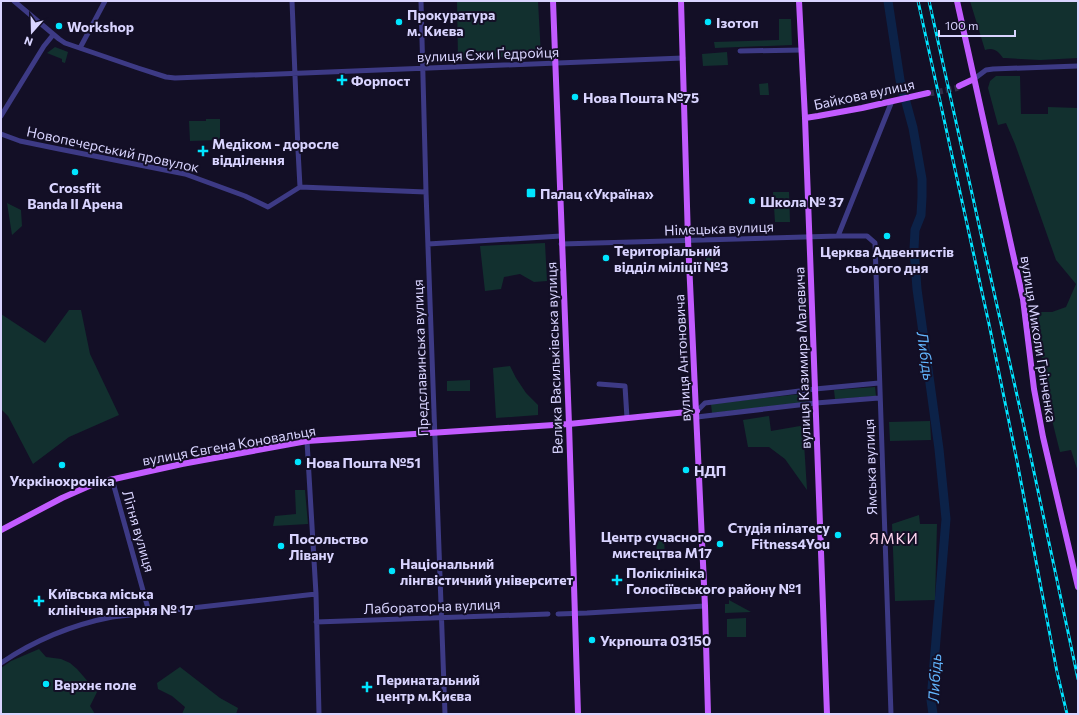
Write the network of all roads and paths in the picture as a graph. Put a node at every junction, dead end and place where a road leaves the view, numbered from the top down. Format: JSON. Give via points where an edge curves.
{"nodes":[{"id":1,"x":14,"y":1,"type":"edge"},
{"id":2,"x":106,"y":1,"type":"edge"},
{"id":3,"x":292,"y":1,"type":"edge"},
{"id":4,"x":421,"y":1,"type":"edge"},
{"id":5,"x":553,"y":1,"type":"edge"},
{"id":6,"x":681,"y":1,"type":"edge"},
{"id":7,"x":799,"y":1,"type":"edge"},
{"id":8,"x":957,"y":1,"type":"edge"},
{"id":9,"x":53,"y":34,"type":"junction"},
{"id":10,"x":80,"y":48,"type":"junction"},
{"id":11,"x":802,"y":50,"type":"junction"},
{"id":12,"x":740,"y":51,"type":"dead end"},
{"id":13,"x":683,"y":58,"type":"junction"},
{"id":14,"x":555,"y":64,"type":"junction"},
{"id":15,"x":1078,"y":66,"type":"edge"},
{"id":16,"x":424,"y":68,"type":"junction"},
{"id":17,"x":294,"y":74,"type":"junction"},
{"id":18,"x":974,"y":79,"type":"junction"},
{"id":19,"x":959,"y":86,"type":"tunnel mouth"},
{"id":20,"x":928,"y":92,"type":"tunnel mouth"},
{"id":21,"x":895,"y":100,"type":"junction"},
{"id":22,"x":1,"y":116,"type":"edge"},
{"id":23,"x":805,"y":118,"type":"junction"},
{"id":24,"x":1,"y":134,"type":"edge"},
{"id":25,"x":300,"y":187,"type":"junction"},
{"id":26,"x":426,"y":192,"type":"junction"},
{"id":27,"x":561,"y":236,"type":"junction"},
{"id":28,"x":838,"y":236,"type":"junction"},
{"id":29,"x":810,"y":237,"type":"junction"},
{"id":30,"x":688,"y":240,"type":"junction"},
{"id":31,"x":875,"y":243,"type":"joint"},
{"id":32,"x":428,"y":244,"type":"junction"},
{"id":33,"x":561,"y":244,"type":"junction"},
{"id":34,"x":879,"y":383,"type":"junction"},
{"id":35,"x":599,"y":384,"type":"dead end"},
{"id":36,"x":815,"y":389,"type":"junction"},
{"id":37,"x":879,"y":398,"type":"junction"},
{"id":38,"x":816,"y":403,"type":"junction"},
{"id":39,"x":697,"y":414,"type":"junction"},
{"id":40,"x":627,"y":418,"type":"junction"},
{"id":41,"x":569,"y":424,"type":"junction"},
{"id":42,"x":435,"y":433,"type":"junction"},
{"id":43,"x":307,"y":441,"type":"junction"},
{"id":44,"x":112,"y":479,"type":"junction"},
{"id":45,"x":1,"y":530,"type":"edge"},
{"id":46,"x":1078,"y":587,"type":"edge"},
{"id":47,"x":316,"y":594,"type":"junction"},
{"id":48,"x":705,"y":606,"type":"junction"},
{"id":49,"x":149,"y":612,"type":"junction"},
{"id":50,"x":548,"y":614,"type":"dead end"},
{"id":51,"x":558,"y":614,"type":"dead end"},
{"id":52,"x":575,"y":614,"type":"junction"},
{"id":53,"x":441,"y":618,"type":"junction"},
{"id":54,"x":316,"y":622,"type":"junction"},
{"id":55,"x":1,"y":663,"type":"edge"},
{"id":56,"x":319,"y":714,"type":"edge"},
{"id":57,"x":445,"y":714,"type":"edge"},
{"id":58,"x":578,"y":714,"type":"edge"},
{"id":59,"x":708,"y":714,"type":"edge"},
{"id":60,"x":827,"y":714,"type":"edge"},
{"id":61,"x":891,"y":714,"type":"edge"}],
"edges":[{"from":1,"to":9,"type":"street","name":"вулиця Єжи Ґедройця"},
{"from":2,"to":10,"type":"street"},
{"from":3,"to":17,"type":"street"},
{"from":4,"to":16,"type":"street","name":"Предславинська вулиця"},
{"from":5,"to":14,"type":"main road","name":"Велика Васильківська вулиця"},
{"from":6,"to":13,"type":"main road","name":"вулиця Антоновича"},
{"from":7,"to":11,"type":"main road","name":"вулиця Казимира Малевича"},
{"from":8,"to":18,"type":"main road","name":"вулиця Миколи Грінченка"},
{"from":9,"to":10,"type":"street","name":"вулиця Єжи Ґедройця","via":[[66,43]]},
{"from":9,"to":22,"type":"street"},
{"from":10,"to":17,"type":"street","name":"вулиця Єжи Ґедройця","via":[[166,77]]},
{"from":11,"to":12,"type":"street"},
{"from":11,"to":23,"type":"main road","name":"вулиця Казимира Малевича"},
{"from":13,"to":14,"type":"street","name":"вулиця Єжи Ґедройця"},
{"from":13,"to":30,"type":"main road","name":"вулиця Антоновича"},
{"from":14,"to":16,"type":"street","name":"вулиця Єжи Ґедройця"},
{"from":14,"to":27,"type":"main road","name":"Велика Васильківська вулиця"},
{"from":15,"to":18,"type":"street","via":[[998,68],[986,70]]},
{"from":16,"to":17,"type":"street","name":"вулиця Єжи Ґедройця"},
{"from":16,"to":26,"type":"street","name":"Предславинська вулиця"},
{"from":17,"to":25,"type":"street"},
{"from":18,"to":19,"type":"main road"},
{"from":18,"to":46,"type":"main road","name":"вулиця Миколи Грінченка","via":[[1023,299],[1034,389],[1043,437]]},
{"from":20,"to":21,"type":"main road","name":"Байкова вулиця"},
{"from":21,"to":23,"type":"main road","name":"Байкова вулиця"},
{"from":21,"to":28,"type":"street"},
{"from":23,"to":29,"type":"main road","name":"вулиця Казимира Малевича"},
{"from":24,"to":25,"type":"street","name":"Новопечерський провулок","via":[[59,149],[185,174],[268,207]]},
{"from":25,"to":26,"type":"street"},
{"from":26,"to":32,"type":"street","name":"Предславинська вулиця"},
{"from":27,"to":32,"type":"street"},
{"from":27,"to":33,"type":"main road","name":"Велика Васильківська вулиця"},
{"from":28,"to":29,"type":"street","name":"Німецька вулиця"},
{"from":28,"to":31,"type":"street","name":"Німецька вулиця","via":[[867,236]]},
{"from":29,"to":30,"type":"street","name":"Німецька вулиця"},
{"from":29,"to":36,"type":"main road","name":"вулиця Казимира Малевича"},
{"from":30,"to":33,"type":"street","name":"Німецька вулиця"},
{"from":30,"to":39,"type":"main road","name":"вулиця Антоновича"},
{"from":31,"to":34,"type":"street","name":"Ямська вулиця"},
{"from":32,"to":42,"type":"street","name":"Предславинська вулиця"},
{"from":33,"to":41,"type":"main road","name":"Велика Васильківська вулиця"},
{"from":34,"to":36,"type":"street"},
{"from":34,"to":37,"type":"street","name":"Ямська вулиця"},
{"from":35,"to":40,"type":"street","via":[[625,386]]},
{"from":36,"to":38,"type":"main road","name":"вулиця Казимира Малевича"},
{"from":36,"to":39,"type":"street","via":[[705,403]]},
{"from":37,"to":38,"type":"street"},
{"from":37,"to":61,"type":"street","name":"Ямська вулиця"},
{"from":38,"to":39,"type":"street"},
{"from":38,"to":60,"type":"main road","name":"вулиця Казимира Малевича"},
{"from":39,"to":40,"type":"main road","name":"вулиця Євгена Коновальця"},
{"from":39,"to":48,"type":"main road","name":"вулиця Антоновича"},
{"from":40,"to":41,"type":"main road","name":"вулиця Євгена Коновальця"},
{"from":41,"to":42,"type":"main road","name":"вулиця Євгена Коновальця"},
{"from":41,"to":52,"type":"main road","name":"Велика Васильківська вулиця"},
{"from":42,"to":43,"type":"main road","name":"вулиця Євгена Коновальця"},
{"from":42,"to":53,"type":"street","name":"Предславинська вулиця"},
{"from":43,"to":44,"type":"main road","name":"вулиця Євгена Коновальця"},
{"from":43,"to":47,"type":"street"},
{"from":44,"to":45,"type":"main road","name":"вулиця Євгена Коновальця","via":[[76,491]]},
{"from":44,"to":49,"type":"street","name":"Літня вулиця"},
{"from":47,"to":49,"type":"street"},
{"from":47,"to":54,"type":"street"},
{"from":48,"to":52,"type":"street"},
{"from":48,"to":59,"type":"main road","name":"вулиця Антоновича"},
{"from":49,"to":55,"type":"street","via":[[81,624],[44,637]]},
{"from":50,"to":53,"type":"street","name":"Лабораторна вулиця"},
{"from":51,"to":52,"type":"street"},
{"from":52,"to":58,"type":"main road","name":"Велика Васильківська вулиця"},
{"from":53,"to":54,"type":"street","name":"Лабораторна вулиця"},
{"from":53,"to":57,"type":"street","name":"Предславинська вулиця"},
{"from":54,"to":56,"type":"street"}]}
